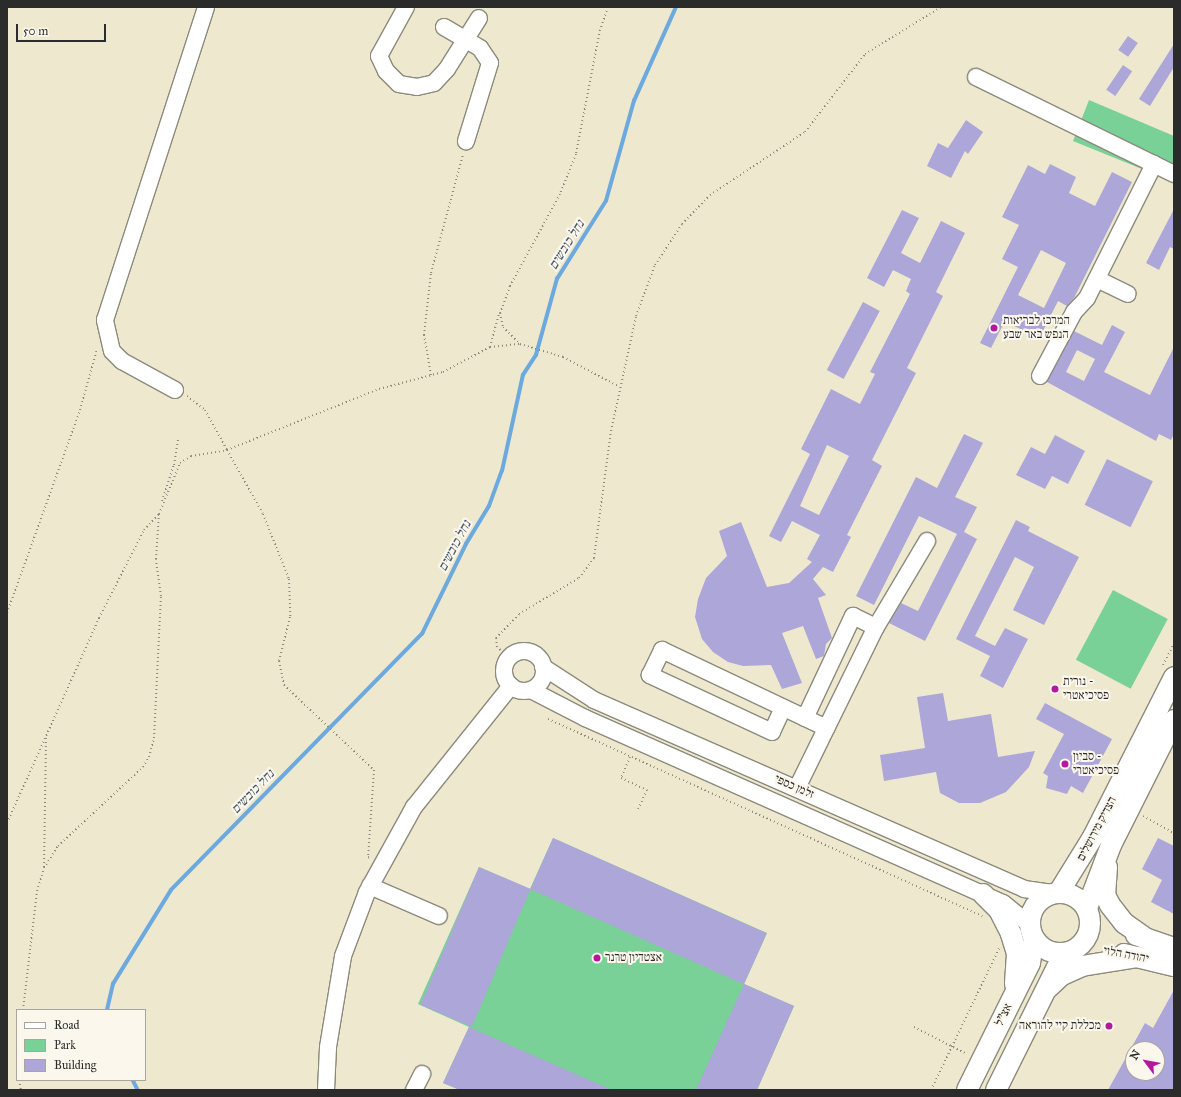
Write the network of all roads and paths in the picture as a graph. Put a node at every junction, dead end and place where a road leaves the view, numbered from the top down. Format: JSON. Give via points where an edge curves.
{"nodes":[{"id":1,"x":206,"y":7,"type":"edge"},
{"id":2,"x":406,"y":7,"type":"edge"},
{"id":3,"x":608,"y":7,"type":"edge"},
{"id":4,"x":941,"y":7,"type":"edge"},
{"id":5,"x":480,"y":18,"type":"dead end"},
{"id":6,"x":444,"y":28,"type":"dead end"},
{"id":7,"x":467,"y":39,"type":"junction"},
{"id":8,"x":976,"y":77,"type":"dead end"},
{"id":9,"x":466,"y":141,"type":"joint"},
{"id":10,"x":1154,"y":164,"type":"junction"},
{"id":11,"x":1174,"y":174,"type":"edge"},
{"id":12,"x":1096,"y":279,"type":"junction"},
{"id":13,"x":1128,"y":294,"type":"dead end"},
{"id":14,"x":500,"y":313,"type":"junction"},
{"id":15,"x":99,"y":343,"type":"dead end"},
{"id":16,"x":520,"y":344,"type":"junction"},
{"id":17,"x":490,"y":347,"type":"junction"},
{"id":18,"x":431,"y":375,"type":"junction"},
{"id":19,"x":1040,"y":376,"type":"dead end"},
{"id":20,"x":620,"y":387,"type":"junction"},
{"id":21,"x":175,"y":390,"type":"joint"},
{"id":22,"x":178,"y":439,"type":"dead end"},
{"id":23,"x":227,"y":450,"type":"junction"},
{"id":24,"x":159,"y":514,"type":"junction"},
{"id":25,"x":927,"y":541,"type":"dead end"},
{"id":26,"x":7,"y":613,"type":"edge"},
{"id":27,"x":876,"y":627,"type":"junction"},
{"id":28,"x":509,"y":658,"type":"junction"},
{"id":29,"x":543,"y":667,"type":"junction"},
{"id":30,"x":1174,"y":677,"type":"edge"},
{"id":31,"x":511,"y":686,"type":"junction"},
{"id":32,"x":531,"y":690,"type":"junction"},
{"id":33,"x":783,"y":708,"type":"junction"},
{"id":34,"x":805,"y":718,"type":"junction"},
{"id":35,"x":548,"y":719,"type":"dead end"},
{"id":36,"x":1174,"y":720,"type":"edge"},
{"id":37,"x":826,"y":728,"type":"junction"},
{"id":38,"x":46,"y":735,"type":"junction"},
{"id":39,"x":638,"y":741,"type":"junction"},
{"id":40,"x":630,"y":757,"type":"junction"},
{"id":41,"x":797,"y":788,"type":"junction"},
{"id":42,"x":1129,"y":808,"type":"junction"},
{"id":43,"x":638,"y":810,"type":"dead end"},
{"id":44,"x":7,"y":822,"type":"edge"},
{"id":45,"x":1174,"y":833,"type":"edge"},
{"id":46,"x":1111,"y":845,"type":"junction"},
{"id":47,"x":381,"y":864,"type":"junction"},
{"id":48,"x":44,"y":868,"type":"junction"},
{"id":49,"x":370,"y":886,"type":"junction"},
{"id":50,"x":1055,"y":893,"type":"junction"},
{"id":51,"x":983,"y":894,"type":"junction"},
{"id":52,"x":1088,"y":910,"type":"junction"},
{"id":53,"x":439,"y":916,"type":"dead end"},
{"id":54,"x":987,"y":918,"type":"dead end"},
{"id":55,"x":1032,"y":932,"type":"junction"},
{"id":56,"x":1011,"y":934,"type":"junction"},
{"id":57,"x":1148,"y":940,"type":"junction"},
{"id":58,"x":1174,"y":948,"type":"edge"},
{"id":59,"x":1071,"y":950,"type":"junction"},
{"id":60,"x":1138,"y":957,"type":"junction"},
{"id":61,"x":1174,"y":966,"type":"edge"},
{"id":62,"x":1045,"y":990,"type":"junction"},
{"id":63,"x":1014,"y":996,"type":"junction"},
{"id":64,"x":23,"y":1009,"type":"edge"},
{"id":65,"x":914,"y":1027,"type":"dead end"},
{"id":66,"x":951,"y":1046,"type":"junction"},
{"id":67,"x":981,"y":1061,"type":"junction"},
{"id":68,"x":422,"y":1074,"type":"dead end"},
{"id":69,"x":326,"y":1090,"type":"edge"},
{"id":70,"x":414,"y":1090,"type":"edge"},
{"id":71,"x":930,"y":1090,"type":"edge"},
{"id":72,"x":967,"y":1090,"type":"edge"},
{"id":73,"x":996,"y":1090,"type":"edge"}],
"edges":[{"from":1,"to":21,"type":"street","via":[[106,320],[112,350],[122,361]]},
{"from":2,"to":7,"type":"street","via":[[379,56],[386,71],[399,84],[418,87],[434,83]]},
{"from":3,"to":14,"type":"path","via":[[600,30],[576,154],[560,194],[510,286]]},
{"from":4,"to":20,"type":"path","via":[[865,54],[805,132],[710,195],[682,224],[655,265],[636,316]]},
{"from":5,"to":7,"type":"street"},
{"from":6,"to":7,"type":"street"},
{"from":7,"to":9,"type":"street","via":[[480,48],[490,63]]},
{"from":8,"to":10,"type":"street"},
{"from":9,"to":18,"type":"path","via":[[431,273],[424,335]]},
{"from":10,"to":11,"type":"street"},
{"from":10,"to":12,"type":"street"},
{"from":12,"to":13,"type":"street"},
{"from":12,"to":19,"type":"street","via":[[1066,325]]},
{"from":14,"to":16,"type":"path","via":[[503,326]]},
{"from":14,"to":17,"type":"path"},
{"from":15,"to":26,"type":"path","via":[[80,410]]},
{"from":16,"to":17,"type":"path"},
{"from":16,"to":20,"type":"path","via":[[563,357]]},
{"from":17,"to":18,"type":"path"},
{"from":18,"to":23,"type":"path","via":[[379,389]]},
{"from":20,"to":28,"type":"path","via":[[594,558],[579,578],[519,614],[496,638],[498,647]]},
{"from":21,"to":23,"type":"path","via":[[205,410]]},
{"from":22,"to":24,"type":"path"},
{"from":23,"to":24,"type":"path","via":[[191,456],[180,463]]},
{"from":23,"to":47,"type":"path","via":[[263,514],[289,579],[290,617],[279,673],[284,685],[374,770],[368,857]]},
{"from":24,"to":38,"type":"path","via":[[140,536]]},
{"from":24,"to":48,"type":"path","via":[[156,559],[161,596],[154,738],[149,757],[143,767],[58,846]]},
{"from":25,"to":27,"type":"street"},
{"from":27,"to":34,"type":"street","via":[[853,616]]},
{"from":27,"to":37,"type":"street"},
{"from":28,"to":29,"type":"street","via":[[526,652],[537,656]]},
{"from":28,"to":31,"type":"street","via":[[504,672]]},
{"from":29,"to":32,"type":"street","via":[[541,681]]},
{"from":29,"to":41,"type":"street","name":"זלמן כספי","via":[[594,700]]},
{"from":30,"to":50,"type":"main road","name":"הצדיק מירושלים","via":[[1093,837]]},
{"from":31,"to":32,"type":"street","via":[[520,691]]},
{"from":31,"to":47,"type":"street","via":[[414,807]]},
{"from":32,"to":39,"type":"street","name":"זלמן כספי"},
{"from":33,"to":33,"type":"street","via":[[772,732],[650,675],[662,650]]},
{"from":33,"to":34,"type":"street"},
{"from":34,"to":37,"type":"street"},
{"from":35,"to":40,"type":"path"},
{"from":36,"to":42,"type":"main road","name":"הצדיק מירושלים"},
{"from":37,"to":41,"type":"street"},
{"from":38,"to":44,"type":"path"},
{"from":38,"to":48,"type":"path"},
{"from":39,"to":40,"type":"path"},
{"from":39,"to":51,"type":"street","name":"זלמן כספי"},
{"from":40,"to":43,"type":"path","via":[[621,778],[647,790]]},
{"from":40,"to":54,"type":"path"},
{"from":41,"to":50,"type":"street","name":"זלמן כספי","via":[[1024,889]]},
{"from":42,"to":45,"type":"path"},
{"from":42,"to":46,"type":"main road","name":"הצדיק מירושלים"},
{"from":46,"to":52,"type":"main road","name":"הצדיק מירושלים"},
{"from":46,"to":57,"type":"main road","via":[[1105,895],[1116,915]]},
{"from":47,"to":49,"type":"street"},
{"from":48,"to":64,"type":"path","via":[[37,891]]},
{"from":49,"to":53,"type":"street"},
{"from":49,"to":69,"type":"street","via":[[343,956],[328,1047]]},
{"from":50,"to":52,"type":"main road","via":[[1075,896]]},
{"from":50,"to":55,"type":"main road","via":[[1033,909]]},
{"from":51,"to":55,"type":"street","name":"זלמן כספי","via":[[1012,908]]},
{"from":51,"to":56,"type":"main road","via":[[999,910]]},
{"from":52,"to":57,"type":"main road","name":"יהודה הלוי"},
{"from":52,"to":59,"type":"main road","via":[[1088,936]]},
{"from":55,"to":59,"type":"main road","via":[[1047,950]]},
{"from":55,"to":63,"type":"main road","name":"אצ\"ל","via":[[1035,950]]},
{"from":56,"to":63,"type":"main road","via":[[1017,954]]},
{"from":56,"to":66,"type":"path","via":[[994,956]]},
{"from":57,"to":58,"type":"main road","name":"יהודה הלוי"},
{"from":59,"to":60,"type":"main road","name":"יהודה הלוי"},
{"from":59,"to":62,"type":"main road"},
{"from":60,"to":61,"type":"main road","name":"יהודה הלוי"},
{"from":60,"to":62,"type":"main road","via":[[1082,966],[1062,975]]},
{"from":62,"to":73,"type":"main road"},
{"from":63,"to":67,"type":"main road","name":"אצ\"ל"},
{"from":65,"to":66,"type":"path"},
{"from":66,"to":67,"type":"path"},
{"from":66,"to":71,"type":"path"},
{"from":67,"to":72,"type":"main road","name":"אצ\"ל"},
{"from":68,"to":70,"type":"street"}]}
